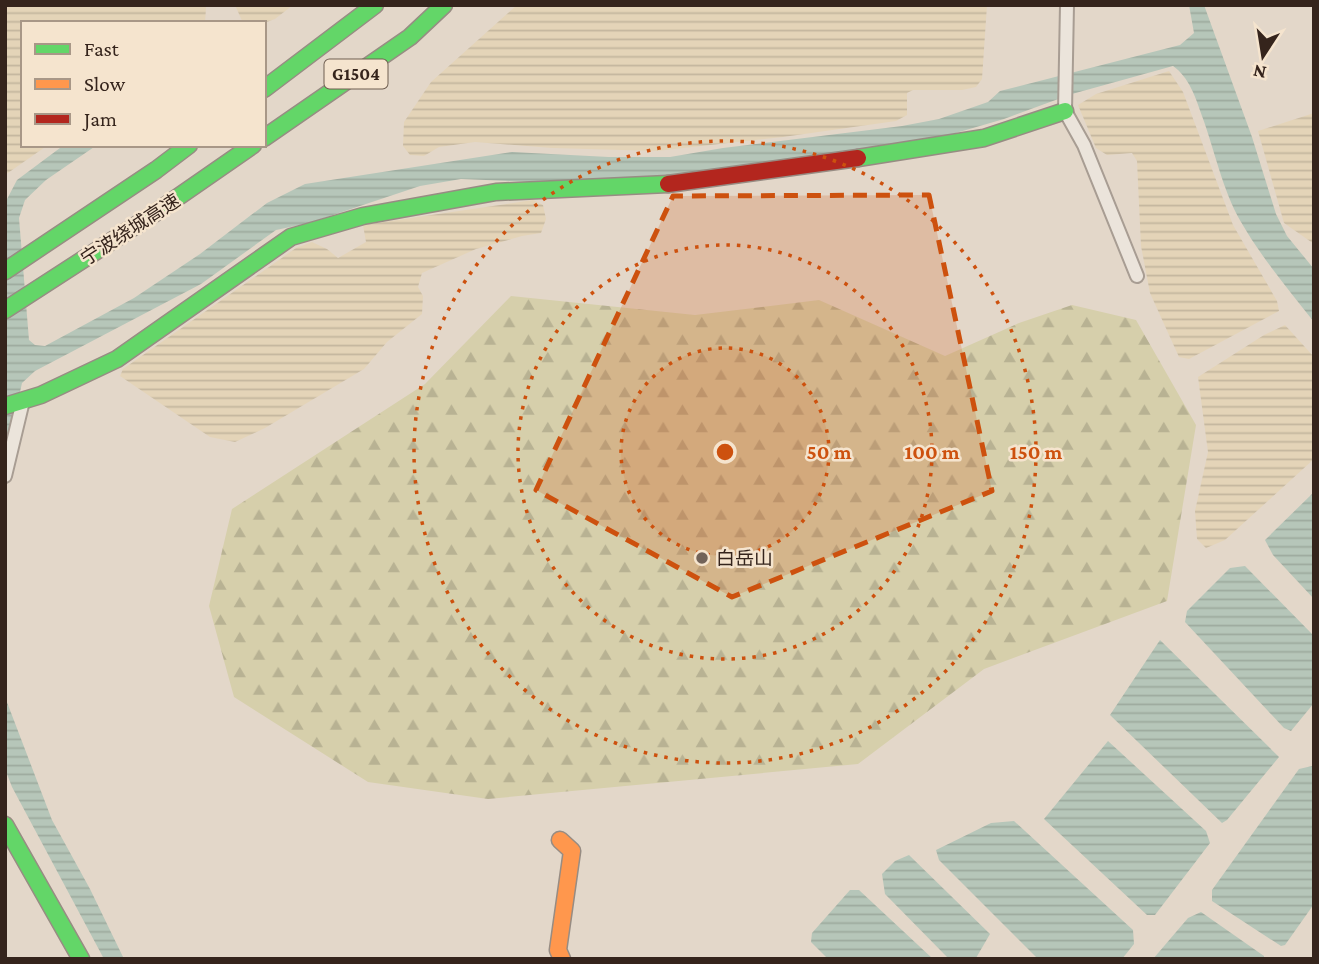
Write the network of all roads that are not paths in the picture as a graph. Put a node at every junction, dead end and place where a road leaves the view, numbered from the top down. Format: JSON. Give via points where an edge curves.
{"nodes":[{"id":1,"x":374,"y":5,"type":"edge"},
{"id":2,"x":444,"y":5,"type":"edge"},
{"id":3,"x":1067,"y":5,"type":"edge"},
{"id":4,"x":266,"y":87,"type":"edge"},
{"id":5,"x":1065,"y":104,"type":"junction"},
{"id":6,"x":266,"y":137,"type":"edge"},
{"id":7,"x":187,"y":147,"type":"edge"},
{"id":8,"x":250,"y":147,"type":"edge"},
{"id":9,"x":5,"y":271,"type":"edge"},
{"id":10,"x":1137,"y":276,"type":"dead end"},
{"id":11,"x":5,"y":310,"type":"edge"},
{"id":12,"x":23,"y":401,"type":"junction"},
{"id":13,"x":5,"y":406,"type":"edge"},
{"id":14,"x":5,"y":476,"type":"edge"},
{"id":15,"x":5,"y":825,"type":"edge"},
{"id":16,"x":560,"y":840,"type":"dead end"},
{"id":17,"x":81,"y":959,"type":"edge"},
{"id":18,"x":562,"y":959,"type":"edge"}],
"edges":[{"from":1,"to":4,"type":"main road","number":"G1504"},
{"from":2,"to":6,"type":"main road","number":"G1504","via":[[410,37]]},
{"from":3,"to":5,"type":"street"},
{"from":5,"to":10,"type":"street"},
{"from":5,"to":12,"type":"main road","via":[[984,138],[659,185],[496,192],[363,216],[291,237],[117,359]]},
{"from":7,"to":9,"type":"main road","name":"宁波绕城高速"},
{"from":8,"to":11,"type":"main road","name":"宁波绕城高速"},
{"from":12,"to":13,"type":"main road"},
{"from":12,"to":14,"type":"street"},
{"from":15,"to":17,"type":"main road"},
{"from":16,"to":18,"type":"main road","via":[[572,851],[558,950]]}]}
